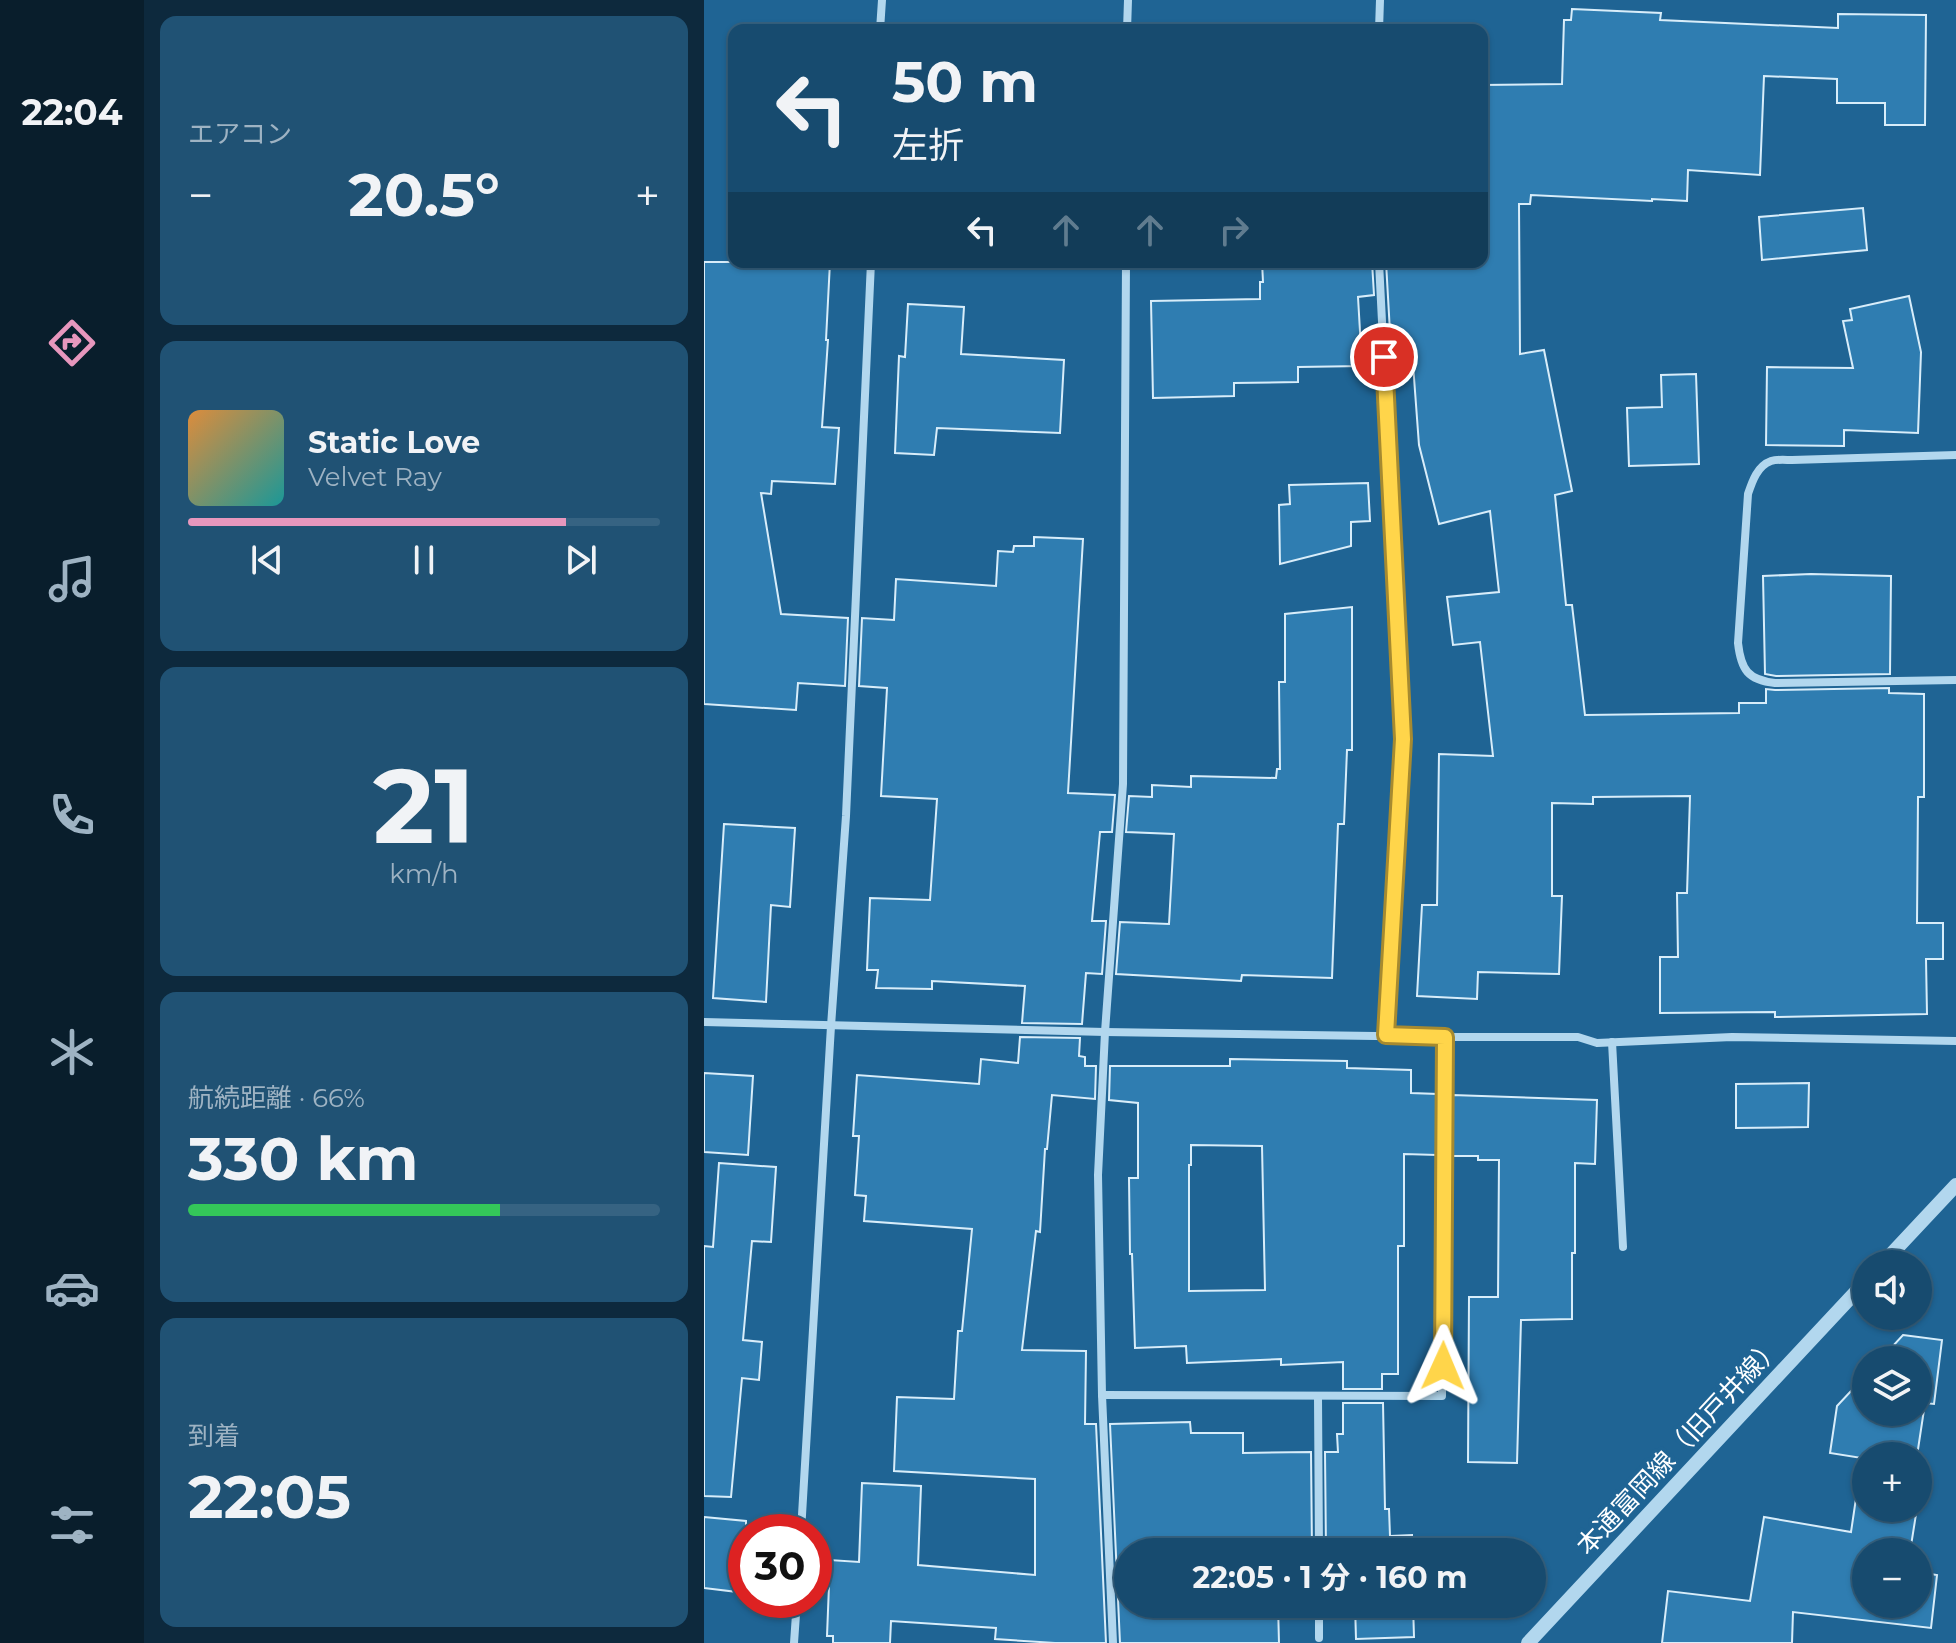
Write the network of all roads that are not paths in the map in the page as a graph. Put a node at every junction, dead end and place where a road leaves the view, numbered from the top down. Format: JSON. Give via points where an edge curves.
{"nodes":[{"id":1,"x":882,"y":0,"type":"edge"},
{"id":2,"x":1128,"y":0,"type":"edge"},
{"id":3,"x":1380,"y":0,"type":"edge"},
{"id":4,"x":880,"y":24,"type":"edge"},
{"id":5,"x":1127,"y":24,"type":"edge"},
{"id":6,"x":1379,"y":24,"type":"edge"},
{"id":7,"x":871,"y":268,"type":"edge"},
{"id":8,"x":1126,"y":268,"type":"edge"},
{"id":9,"x":1379,"y":268,"type":"edge"},
{"id":10,"x":1956,"y":455,"type":"edge"},
{"id":11,"x":1956,"y":680,"type":"edge"},
{"id":12,"x":704,"y":1022,"type":"edge"},
{"id":13,"x":831,"y":1026,"type":"junction"},
{"id":14,"x":1105,"y":1032,"type":"junction"},
{"id":15,"x":1386,"y":1035,"type":"junction"},
{"id":16,"x":1445,"y":1037,"type":"junction"},
{"id":17,"x":1956,"y":1041,"type":"edge"},
{"id":18,"x":1612,"y":1042,"type":"junction"},
{"id":19,"x":1956,"y":1185,"type":"edge"},
{"id":20,"x":1623,"y":1247,"type":"dead end"},
{"id":21,"x":1895,"y":1250,"type":"edge"},
{"id":22,"x":1852,"y":1296,"type":"edge"},
{"id":23,"x":1102,"y":1395,"type":"junction"},
{"id":24,"x":1318,"y":1397,"type":"junction"},
{"id":25,"x":802,"y":1514,"type":"edge"},
{"id":26,"x":1319,"y":1538,"type":"edge"},
{"id":27,"x":796,"y":1618,"type":"edge"},
{"id":28,"x":1319,"y":1618,"type":"edge"},
{"id":29,"x":1319,"y":1638,"type":"dead end"},
{"id":30,"x":794,"y":1643,"type":"edge"},
{"id":31,"x":1113,"y":1643,"type":"edge"},
{"id":32,"x":1528,"y":1643,"type":"edge"}],
"edges":[{"from":1,"to":4,"type":"street"},
{"from":2,"to":5,"type":"street"},
{"from":3,"to":6,"type":"street"},
{"from":7,"to":13,"type":"street"},
{"from":8,"to":14,"type":"street","via":[[1123,784]]},
{"from":9,"to":15,"type":"street","via":[[1403,739]]},
{"from":10,"to":11,"type":"street","via":[[1781,460],[1762,467],[1748,494],[1738,643],[1740,662],[1761,681]]},
{"from":12,"to":13,"type":"street"},
{"from":13,"to":14,"type":"street"},
{"from":13,"to":25,"type":"street"},
{"from":14,"to":15,"type":"street"},
{"from":14,"to":23,"type":"street","via":[[1098,1175]]},
{"from":15,"to":16,"type":"street"},
{"from":16,"to":18,"type":"street"},
{"from":16,"to":24,"type":"street","via":[[1442,1396]]},
{"from":17,"to":18,"type":"street","via":[[1732,1037]]},
{"from":18,"to":20,"type":"street"},
{"from":19,"to":21,"type":"street"},
{"from":22,"to":32,"type":"street","name":"本通富岡線（旧戸井線）"},
{"from":23,"to":24,"type":"street"},
{"from":23,"to":31,"type":"street"},
{"from":24,"to":26,"type":"street"},
{"from":27,"to":30,"type":"street"},
{"from":28,"to":29,"type":"street"}]}
